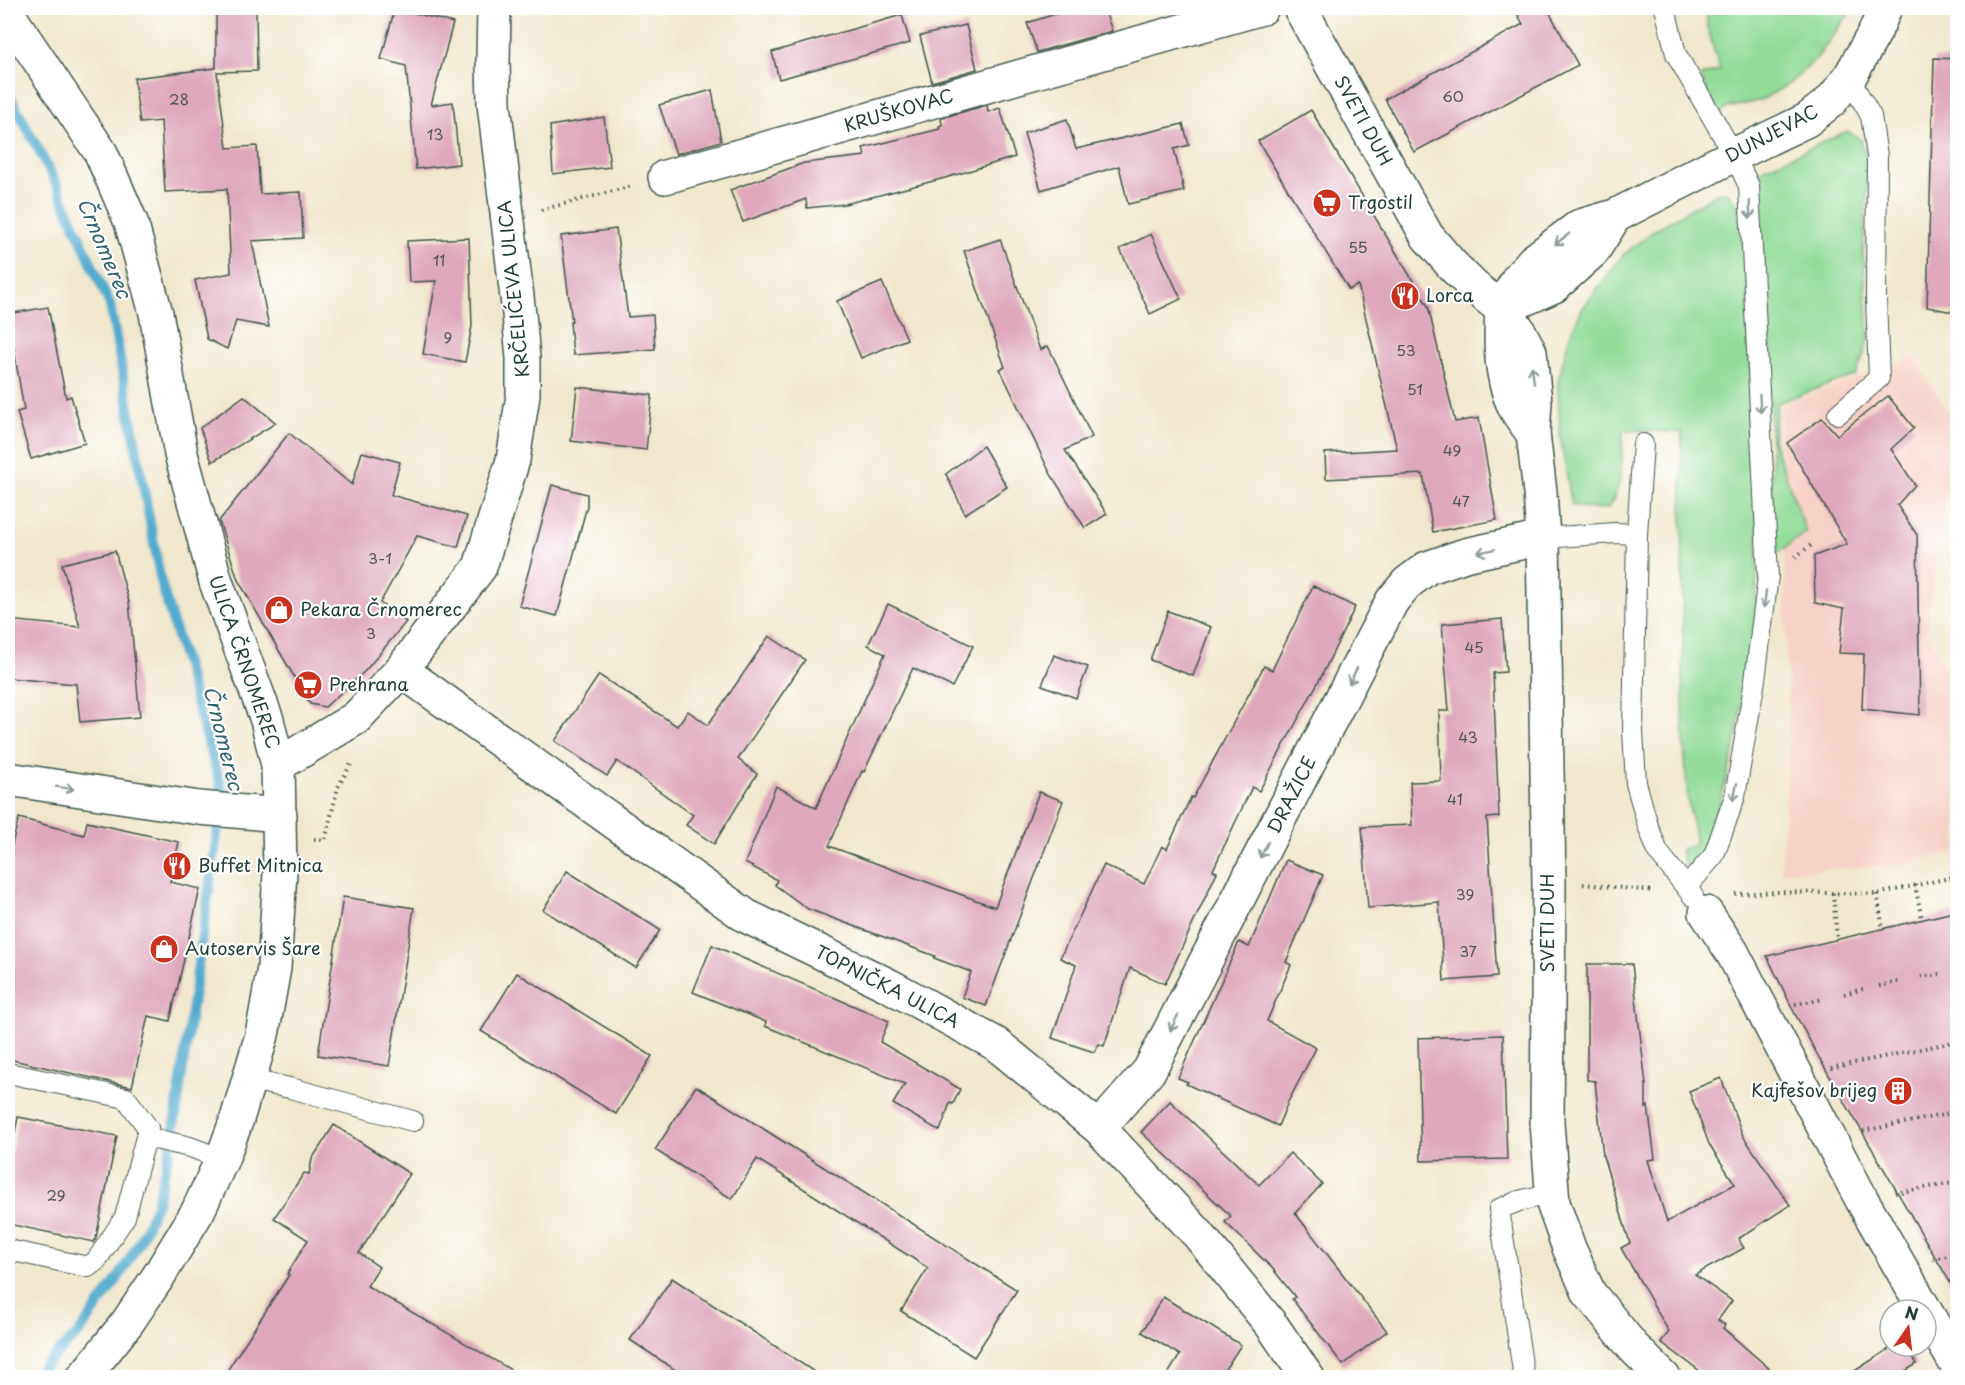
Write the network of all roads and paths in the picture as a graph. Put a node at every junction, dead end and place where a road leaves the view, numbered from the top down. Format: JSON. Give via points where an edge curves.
{"nodes":[{"id":1,"x":495,"y":8,"type":"edge"},
{"id":2,"x":1262,"y":8,"type":"edge"},
{"id":3,"x":1300,"y":8,"type":"edge"},
{"id":4,"x":1665,"y":8,"type":"edge"},
{"id":5,"x":1885,"y":8,"type":"edge"},
{"id":6,"x":8,"y":14,"type":"edge"},
{"id":7,"x":1849,"y":78,"type":"junction"},
{"id":8,"x":1734,"y":155,"type":"junction"},
{"id":9,"x":665,"y":177,"type":"joint"},
{"id":10,"x":535,"y":212,"type":"dead end"},
{"id":11,"x":1502,"y":309,"type":"junction"},
{"id":12,"x":1838,"y":414,"type":"dead end"},
{"id":13,"x":1643,"y":444,"type":"dead end"},
{"id":14,"x":1637,"y":534,"type":"junction"},
{"id":15,"x":1543,"y":538,"type":"junction"},
{"id":16,"x":401,"y":670,"type":"junction"},
{"id":17,"x":354,"y":758,"type":"dead end"},
{"id":18,"x":278,"y":765,"type":"junction"},
{"id":19,"x":8,"y":779,"type":"edge"},
{"id":20,"x":280,"y":815,"type":"junction"},
{"id":21,"x":314,"y":839,"type":"dead end"},
{"id":22,"x":1958,"y":876,"type":"edge"},
{"id":23,"x":1576,"y":884,"type":"dead end"},
{"id":24,"x":1915,"y":885,"type":"junction"},
{"id":25,"x":1630,"y":887,"type":"dead end"},
{"id":26,"x":1777,"y":892,"type":"dead end"},
{"id":27,"x":1833,"y":892,"type":"junction"},
{"id":28,"x":1877,"y":894,"type":"junction"},
{"id":29,"x":1696,"y":900,"type":"junction"},
{"id":30,"x":1922,"y":919,"type":"dead end"},
{"id":31,"x":1883,"y":929,"type":"dead end"},
{"id":32,"x":1837,"y":939,"type":"dead end"},
{"id":33,"x":1940,"y":974,"type":"dead end"},
{"id":34,"x":1921,"y":977,"type":"dead end"},
{"id":35,"x":1898,"y":982,"type":"dead end"},
{"id":36,"x":1879,"y":986,"type":"dead end"},
{"id":37,"x":1863,"y":989,"type":"dead end"},
{"id":38,"x":1844,"y":994,"type":"dead end"},
{"id":39,"x":1958,"y":1041,"type":"edge"},
{"id":40,"x":1821,"y":1071,"type":"dead end"},
{"id":41,"x":8,"y":1073,"type":"edge"},
{"id":42,"x":249,"y":1080,"type":"junction"},
{"id":43,"x":1958,"y":1112,"type":"edge"},
{"id":44,"x":413,"y":1121,"type":"dead end"},
{"id":45,"x":1099,"y":1128,"type":"junction"},
{"id":46,"x":1856,"y":1132,"type":"dead end"},
{"id":47,"x":149,"y":1138,"type":"junction"},
{"id":48,"x":222,"y":1159,"type":"junction"},
{"id":49,"x":1958,"y":1182,"type":"edge"},
{"id":50,"x":1552,"y":1193,"type":"junction"},
{"id":51,"x":1891,"y":1194,"type":"dead end"},
{"id":52,"x":8,"y":1250,"type":"edge"},
{"id":53,"x":1918,"y":1298,"type":"edge"},
{"id":54,"x":1938,"y":1333,"type":"edge"},
{"id":55,"x":1958,"y":1367,"type":"edge"},
{"id":56,"x":83,"y":1377,"type":"edge"},
{"id":57,"x":1308,"y":1377,"type":"edge"},
{"id":58,"x":1524,"y":1377,"type":"edge"},
{"id":59,"x":1664,"y":1377,"type":"edge"}],
"edges":[{"from":1,"to":16,"type":"street","name":"KRČELIĆEVA ULICA","via":[[494,104],[519,314],[523,395],[513,460],[480,567]]},
{"from":2,"to":9,"type":"street","name":"KRUŠKOVAC"},
{"from":3,"to":11,"type":"street","name":"SVETI DUH","via":[[1427,236],[1459,272]]},
{"from":4,"to":8,"type":"lane","via":[[1676,54]]},
{"from":5,"to":7,"type":"street","name":"DUNJEVAC"},
{"from":6,"to":18,"type":"street","name":"ULICA ČRNOMEREC","via":[[100,153],[130,222],[156,313],[184,464],[216,582],[267,720]]},
{"from":7,"to":8,"type":"street","name":"DUNJEVAC","via":[[1831,101],[1807,120]]},
{"from":7,"to":12,"type":"lane","via":[[1871,116],[1877,156],[1879,378]]},
{"from":8,"to":11,"type":"street","name":"DUNJEVAC","via":[[1615,216],[1580,226],[1533,261],[1517,280]]},
{"from":8,"to":29,"type":"lane","one_way":true,"via":[[1749,186],[1768,576],[1735,796]]},
{"from":9,"to":10,"type":"path"},
{"from":11,"to":15,"type":"street","name":"SVETI DUH","via":[[1502,358],[1515,407],[1533,434]]},
{"from":13,"to":14,"type":"lane"},
{"from":14,"to":15,"type":"lane"},
{"from":14,"to":29,"type":"lane","via":[[1633,731],[1636,783],[1658,852]]},
{"from":15,"to":45,"type":"street","name":"DRAŽICE","one_way":true,"via":[[1465,555],[1427,568],[1392,601],[1149,1071]]},
{"from":15,"to":50,"type":"street","name":"SVETI DUH","via":[[1549,885],[1547,1122]]},
{"from":16,"to":18,"type":"street","name":"KRČELIĆEVA ULICA","via":[[356,718]]},
{"from":16,"to":45,"type":"street","name":"TOPNIČKA ULICA","via":[[746,916],[890,986],[996,1044]]},
{"from":17,"to":21,"type":"path","via":[[338,787],[325,840]]},
{"from":18,"to":20,"type":"street","name":"ULICA ČRNOMEREC"},
{"from":19,"to":20,"type":"street","one_way":true,"via":[[199,808]]},
{"from":20,"to":42,"type":"street","name":"ULICA ČRNOMEREC","via":[[274,968]]},
{"from":22,"to":24,"type":"path"},
{"from":23,"to":25,"type":"path"},
{"from":24,"to":28,"type":"path"},
{"from":24,"to":30,"type":"path"},
{"from":26,"to":27,"type":"path"},
{"from":27,"to":28,"type":"path"},
{"from":27,"to":32,"type":"path"},
{"from":28,"to":31,"type":"path"},
{"from":29,"to":53,"type":"street","via":[[1732,952]]},
{"from":33,"to":34,"type":"path"},
{"from":35,"to":36,"type":"path"},
{"from":37,"to":38,"type":"path"},
{"from":39,"to":40,"type":"path"},
{"from":41,"to":47,"type":"lane","via":[[126,1098],[148,1128]]},
{"from":42,"to":44,"type":"lane"},
{"from":42,"to":48,"type":"street","name":"ULICA ČRNOMEREC"},
{"from":43,"to":46,"type":"path"},
{"from":45,"to":57,"type":"street","name":"TOPNIČKA ULICA","via":[[1198,1234]]},
{"from":47,"to":48,"type":"lane"},
{"from":47,"to":52,"type":"lane","via":[[125,1217],[88,1268]]},
{"from":48,"to":56,"type":"street","name":"ULICA ČRNOMEREC","via":[[198,1211],[158,1277]]},
{"from":49,"to":51,"type":"path"},
{"from":50,"to":58,"type":"lane","via":[[1499,1209]]},
{"from":50,"to":59,"type":"street","name":"SVETI DUH","via":[[1569,1248],[1589,1293],[1633,1347]]},
{"from":54,"to":55,"type":"street"}]}
